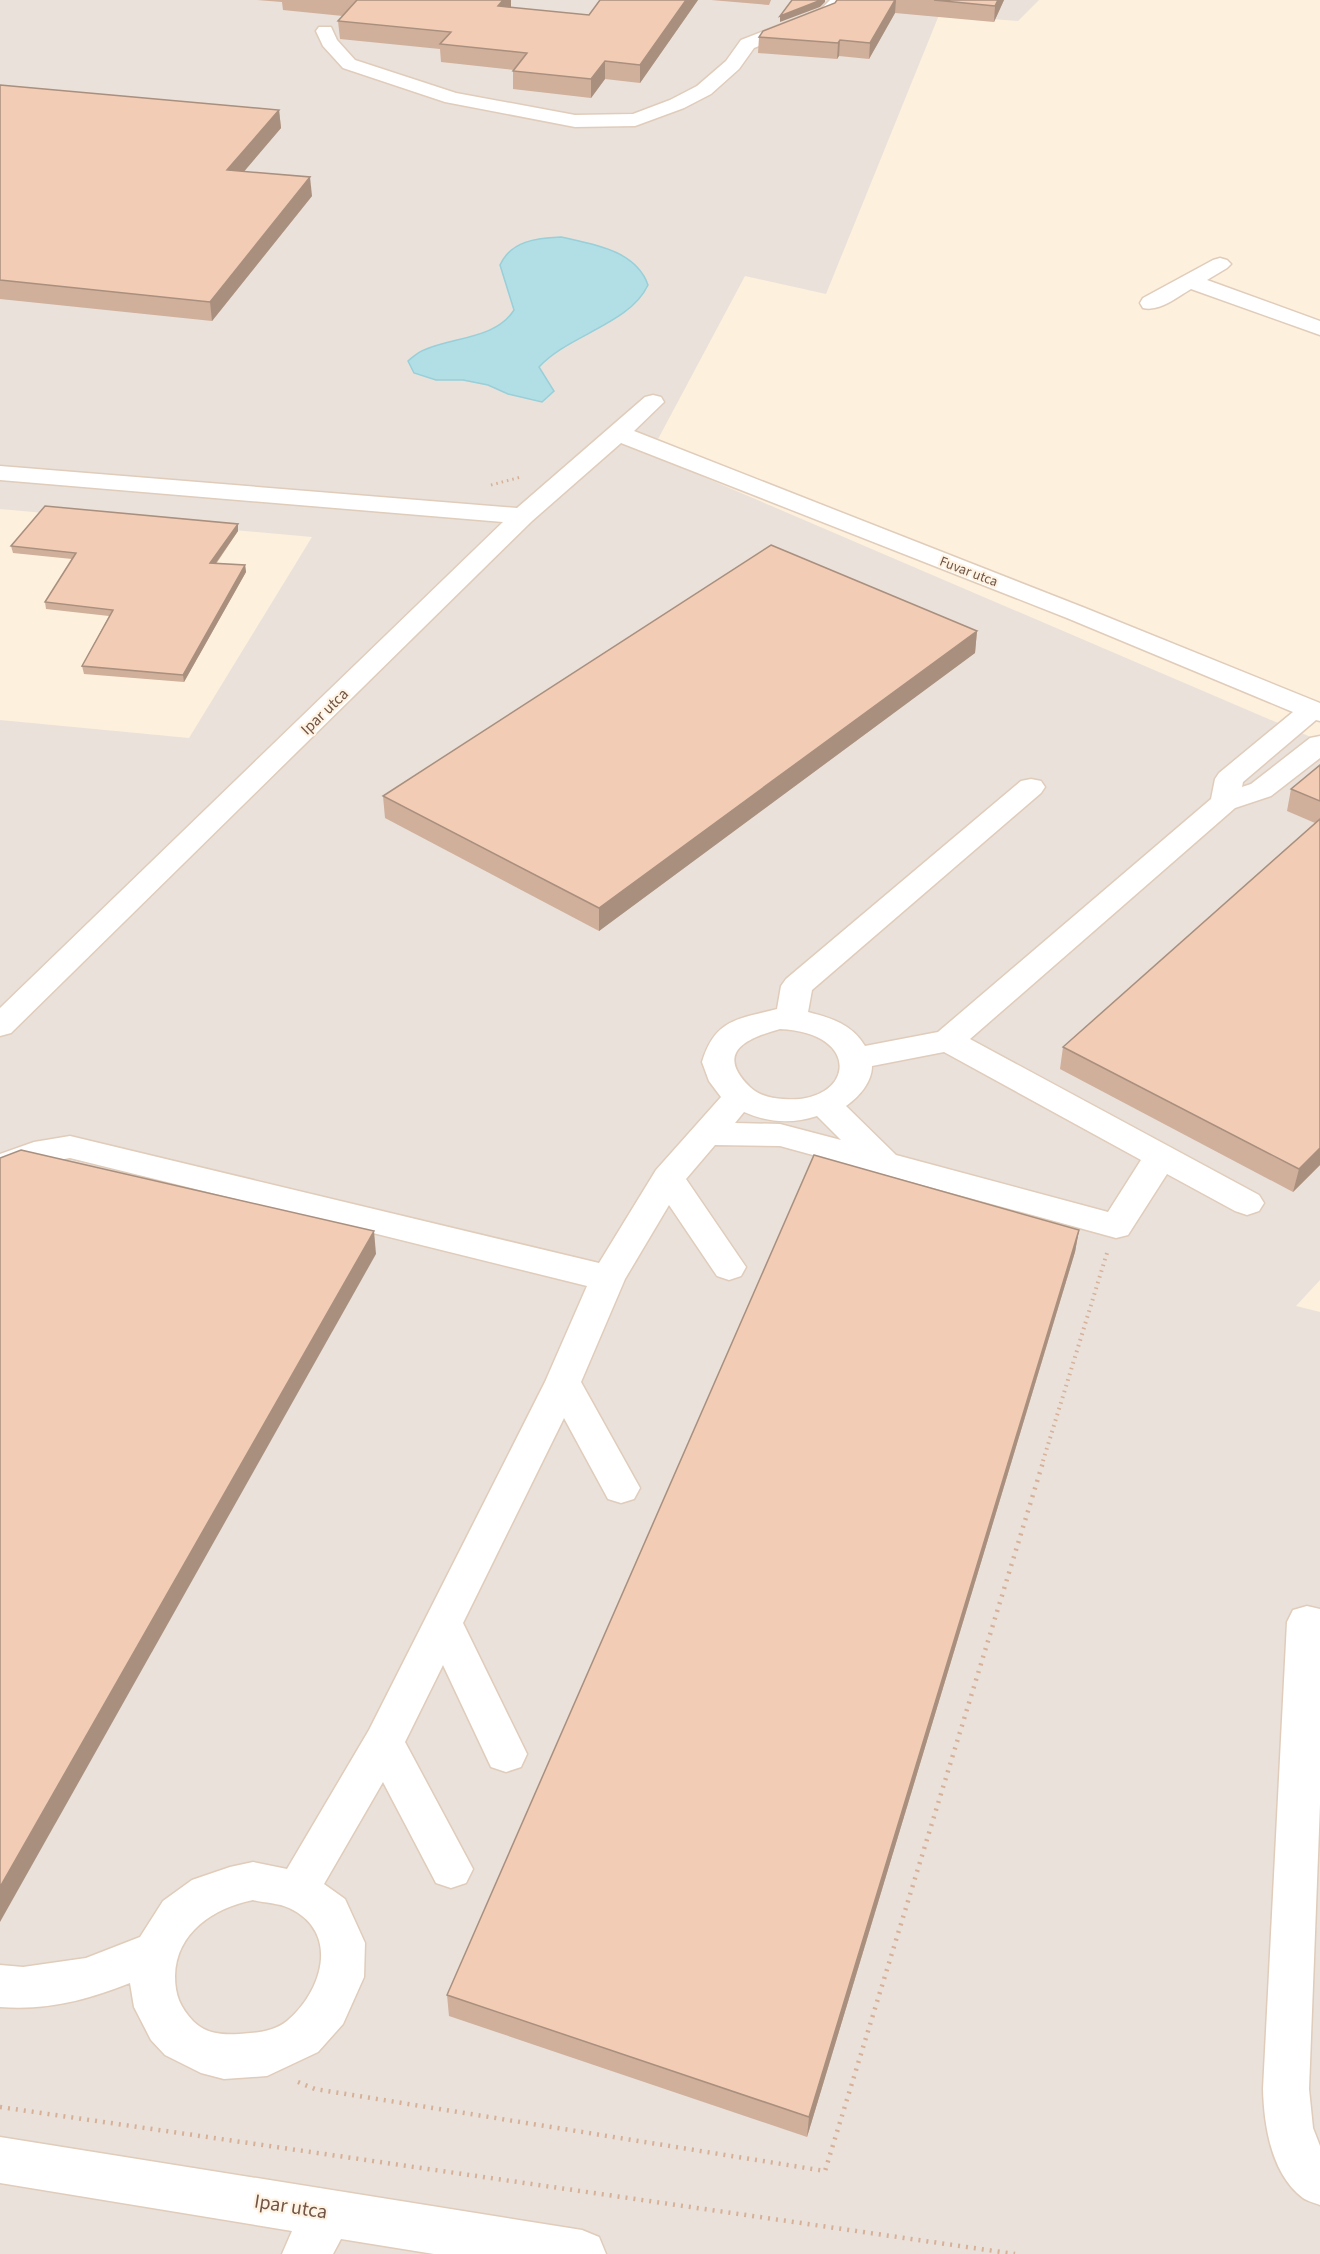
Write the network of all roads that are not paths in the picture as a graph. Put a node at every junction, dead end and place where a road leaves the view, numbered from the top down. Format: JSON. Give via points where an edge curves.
{"nodes":[{"id":1,"x":840,"y":0,"type":"edge"},
{"id":2,"x":326,"y":31,"type":"dead end"},
{"id":3,"x":1220,"y":264,"type":"dead end"},
{"id":4,"x":1189,"y":282,"type":"junction"},
{"id":5,"x":1151,"y":303,"type":"dead end"},
{"id":6,"x":1320,"y":328,"type":"edge"},
{"id":7,"x":653,"y":402,"type":"dead end"},
{"id":8,"x":617,"y":434,"type":"junction"},
{"id":9,"x":0,"y":473,"type":"edge"},
{"id":10,"x":523,"y":516,"type":"junction"},
{"id":11,"x":1316,"y":712,"type":"edge"},
{"id":12,"x":1320,"y":744,"type":"edge"},
{"id":13,"x":1031,"y":787,"type":"dead end"},
{"id":14,"x":1225,"y":802,"type":"junction"},
{"id":15,"x":791,"y":1019,"type":"junction"},
{"id":16,"x":0,"y":1026,"type":"edge"},
{"id":17,"x":948,"y":1041,"type":"junction"},
{"id":18,"x":855,"y":1058,"type":"junction"},
{"id":19,"x":739,"y":1097,"type":"junction"},
{"id":20,"x":824,"y":1104,"type":"junction"},
{"id":21,"x":709,"y":1134,"type":"junction"},
{"id":22,"x":1161,"y":1156,"type":"junction"},
{"id":23,"x":883,"y":1162,"type":"junction"},
{"id":24,"x":0,"y":1169,"type":"edge"},
{"id":25,"x":668,"y":1178,"type":"junction"},
{"id":26,"x":1247,"y":1203,"type":"dead end"},
{"id":27,"x":729,"y":1267,"type":"dead end"},
{"id":28,"x":608,"y":1278,"type":"junction"},
{"id":29,"x":563,"y":1382,"type":"junction"},
{"id":30,"x":621,"y":1488,"type":"dead end"},
{"id":31,"x":444,"y":1623,"type":"junction"},
{"id":32,"x":1320,"y":1625,"type":"edge"},
{"id":33,"x":384,"y":1743,"type":"junction"},
{"id":34,"x":506,"y":1754,"type":"dead end"},
{"id":35,"x":451,"y":1869,"type":"dead end"},
{"id":36,"x":298,"y":1888,"type":"junction"},
{"id":37,"x":157,"y":1951,"type":"junction"},
{"id":38,"x":0,"y":1986,"type":"edge"},
{"id":39,"x":0,"y":2160,"type":"edge"},
{"id":40,"x":1320,"y":2182,"type":"edge"},
{"id":41,"x":330,"y":2212,"type":"junction"},
{"id":42,"x":306,"y":2254,"type":"edge"},
{"id":43,"x":582,"y":2254,"type":"edge"}],
"edges":[{"from":1,"to":2,"type":"street","via":[[827,13],[747,44],[733,65],[704,90],[635,120],[575,121],[452,98],[349,64],[329,42]]},
{"from":3,"to":4,"type":"street"},
{"from":4,"to":5,"type":"street"},
{"from":4,"to":6,"type":"street"},
{"from":7,"to":8,"type":"street","name":"Ipar utca"},
{"from":8,"to":10,"type":"street","name":"Ipar utca"},
{"from":8,"to":11,"type":"street","name":"Fuvar utca","via":[[1076,613]]},
{"from":9,"to":10,"type":"street"},
{"from":10,"to":16,"type":"street","name":"Ipar utca"},
{"from":11,"to":14,"type":"street","via":[[1229,779]]},
{"from":12,"to":14,"type":"street","via":[[1261,790]]},
{"from":13,"to":15,"type":"street","via":[[797,986]]},
{"from":14,"to":17,"type":"street"},
{"from":15,"to":18,"type":"street","via":[[832,1031],[847,1043]]},
{"from":15,"to":19,"type":"street","via":[[748,1025],[732,1035],[722,1048],[717,1062],[721,1077]]},
{"from":17,"to":18,"type":"street"},
{"from":17,"to":22,"type":"street"},
{"from":18,"to":20,"type":"street","via":[[855,1073],[848,1088]]},
{"from":19,"to":20,"type":"street","via":[[780,1110]]},
{"from":19,"to":21,"type":"street"},
{"from":20,"to":23,"type":"street"},
{"from":21,"to":23,"type":"street","via":[[780,1135]]},
{"from":21,"to":25,"type":"street"},
{"from":22,"to":23,"type":"street","via":[[1116,1226]]},
{"from":22,"to":26,"type":"street"},
{"from":24,"to":28,"type":"street","via":[[38,1151],[70,1147]]},
{"from":25,"to":27,"type":"street"},
{"from":25,"to":28,"type":"street"},
{"from":28,"to":29,"type":"street"},
{"from":29,"to":30,"type":"street"},
{"from":29,"to":31,"type":"street"},
{"from":31,"to":33,"type":"street"},
{"from":31,"to":34,"type":"street"},
{"from":32,"to":40,"type":"street","via":[[1307,1622],[1286,2089],[1287,2125],[1297,2152]]},
{"from":33,"to":35,"type":"street"},
{"from":33,"to":36,"type":"street"},
{"from":36,"to":37,"type":"street","via":[[253,1881],[222,1888],[182,1912]]},
{"from":36,"to":37,"type":"street","via":[[322,1905],[338,1928],[344,1956],[340,1985],[325,2013],[302,2037],[271,2052],[239,2058],[216,2056],[182,2041],[162,2019],[152,1993]]},
{"from":37,"to":38,"type":"street","via":[[87,1979],[23,1988]]},
{"from":39,"to":41,"type":"street","name":"Ipar utca"},
{"from":41,"to":42,"type":"street"},
{"from":41,"to":43,"type":"street","name":"Ipar utca"}]}
